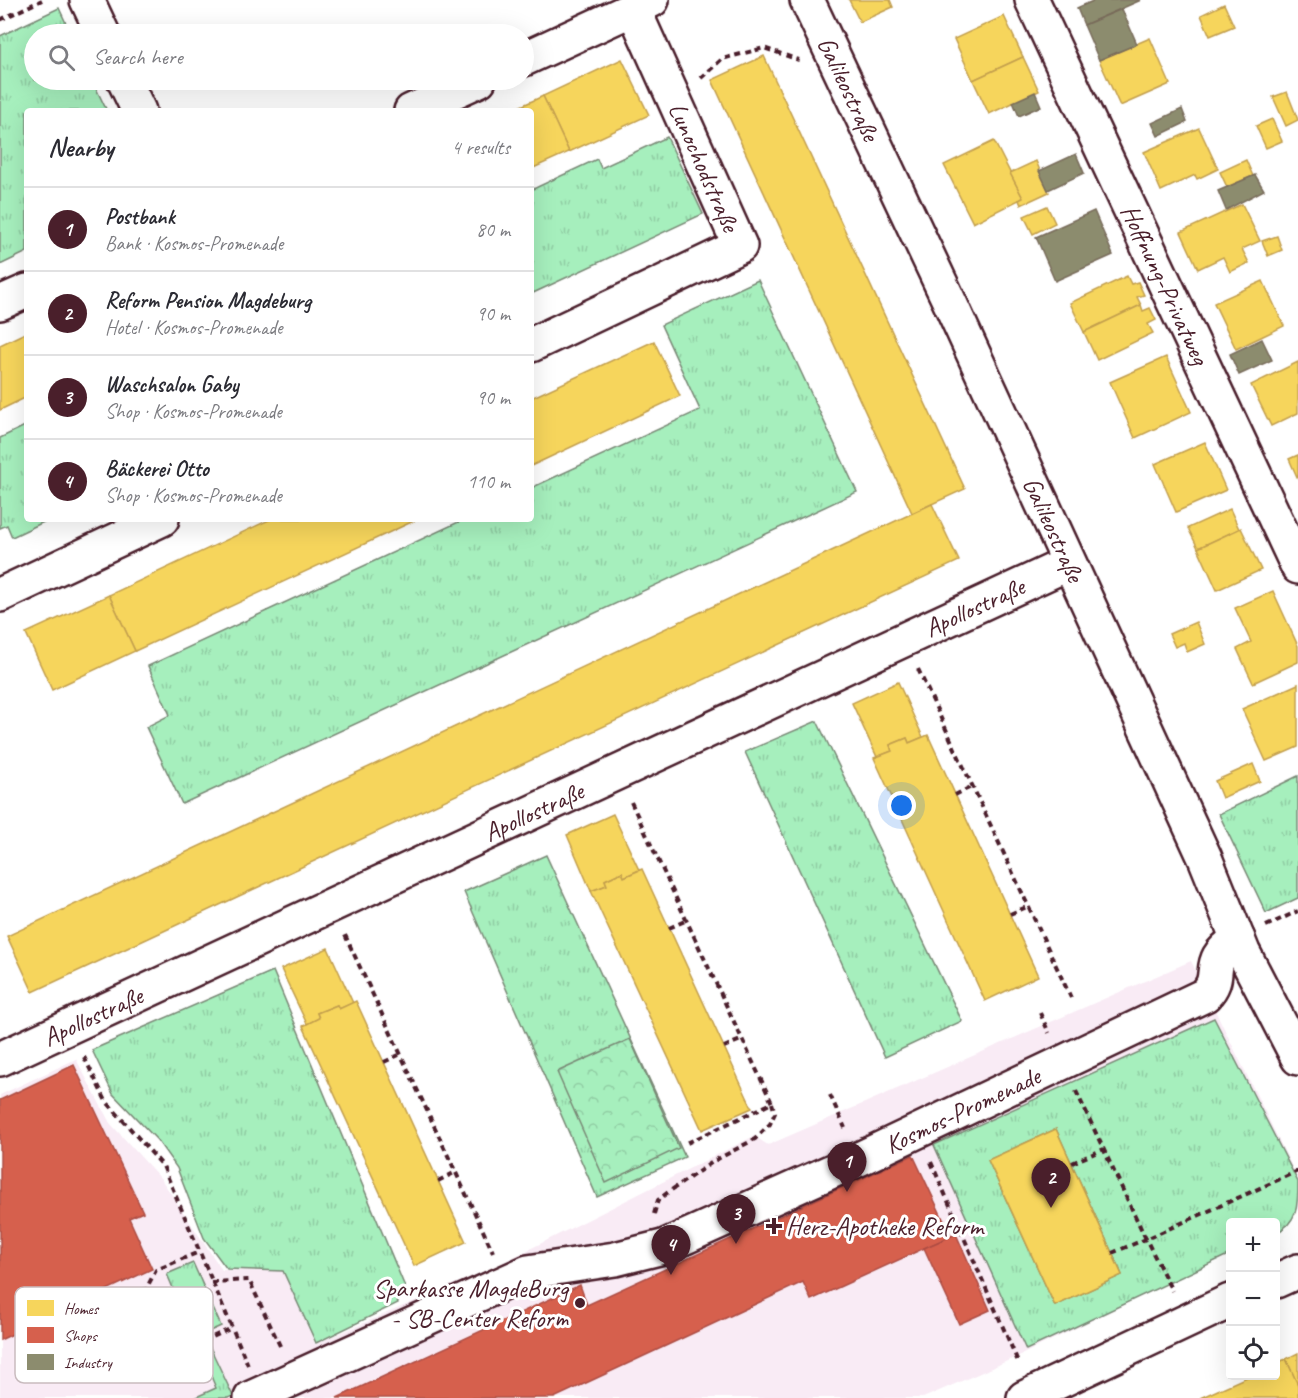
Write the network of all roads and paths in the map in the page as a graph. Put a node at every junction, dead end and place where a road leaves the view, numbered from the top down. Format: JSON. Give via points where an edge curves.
{"nodes":[{"id":1,"x":42,"y":0,"type":"edge"},
{"id":2,"x":87,"y":0,"type":"edge"},
{"id":3,"x":807,"y":0,"type":"edge"},
{"id":4,"x":1032,"y":0,"type":"edge"},
{"id":5,"x":642,"y":4,"type":"edge"},
{"id":6,"x":0,"y":20,"type":"edge"},
{"id":7,"x":98,"y":24,"type":"edge"},
{"id":8,"x":534,"y":54,"type":"edge"},
{"id":9,"x":806,"y":62,"type":"dead end"},
{"id":10,"x":693,"y":85,"type":"dead end"},
{"id":11,"x":129,"y":90,"type":"edge"},
{"id":12,"x":457,"y":90,"type":"edge"},
{"id":13,"x":138,"y":108,"type":"edge"},
{"id":14,"x":418,"y":108,"type":"edge"},
{"id":15,"x":24,"y":292,"type":"edge"},
{"id":16,"x":0,"y":303,"type":"edge"},
{"id":17,"x":534,"y":344,"type":"edge"},
{"id":18,"x":156,"y":522,"type":"edge"},
{"id":19,"x":1067,"y":564,"type":"junction"},
{"id":20,"x":1298,"y":567,"type":"edge"},
{"id":21,"x":0,"y":595,"type":"edge"},
{"id":22,"x":904,"y":638,"type":"junction"},
{"id":23,"x":617,"y":771,"type":"junction"},
{"id":24,"x":973,"y":786,"type":"junction"},
{"id":25,"x":955,"y":795,"type":"dead end"},
{"id":26,"x":331,"y":904,"type":"junction"},
{"id":27,"x":1029,"y":906,"type":"junction"},
{"id":28,"x":1010,"y":914,"type":"dead end"},
{"id":29,"x":687,"y":920,"type":"junction"},
{"id":30,"x":669,"y":928,"type":"dead end"},
{"id":31,"x":1238,"y":939,"type":"junction"},
{"id":32,"x":1071,"y":998,"type":"dead end"},
{"id":33,"x":1040,"y":1013,"type":"dead end"},
{"id":34,"x":70,"y":1026,"type":"junction"},
{"id":35,"x":742,"y":1039,"type":"junction"},
{"id":36,"x":724,"y":1047,"type":"dead end"},
{"id":37,"x":1056,"y":1047,"type":"junction"},
{"id":38,"x":401,"y":1054,"type":"junction"},
{"id":39,"x":1298,"y":1058,"type":"edge"},
{"id":40,"x":0,"y":1059,"type":"edge"},
{"id":41,"x":384,"y":1062,"type":"dead end"},
{"id":42,"x":830,"y":1095,"type":"dead end"},
{"id":43,"x":772,"y":1103,"type":"junction"},
{"id":44,"x":844,"y":1126,"type":"dead end"},
{"id":45,"x":918,"y":1131,"type":"junction"},
{"id":46,"x":687,"y":1143,"type":"dead end"},
{"id":47,"x":1104,"y":1149,"type":"junction"},
{"id":48,"x":1072,"y":1163,"type":"dead end"},
{"id":49,"x":456,"y":1172,"type":"junction"},
{"id":50,"x":1298,"y":1172,"type":"edge"},
{"id":51,"x":438,"y":1181,"type":"dead end"},
{"id":52,"x":1146,"y":1239,"type":"junction"},
{"id":53,"x":663,"y":1247,"type":"junction"},
{"id":54,"x":199,"y":1252,"type":"junction"},
{"id":55,"x":1112,"y":1253,"type":"dead end"},
{"id":56,"x":1298,"y":1271,"type":"edge"},
{"id":57,"x":1280,"y":1279,"type":"edge"},
{"id":58,"x":211,"y":1282,"type":"junction"},
{"id":59,"x":507,"y":1282,"type":"junction"},
{"id":60,"x":147,"y":1287,"type":"edge"},
{"id":61,"x":1226,"y":1303,"type":"edge"},
{"id":62,"x":1187,"y":1321,"type":"junction"},
{"id":63,"x":231,"y":1328,"type":"junction"},
{"id":64,"x":213,"y":1336,"type":"edge"},
{"id":65,"x":295,"y":1378,"type":"junction"},
{"id":66,"x":256,"y":1396,"type":"edge"},
{"id":67,"x":1028,"y":1396,"type":"edge"}],
"edges":[{"from":1,"to":6,"type":"path"},
{"from":2,"to":7,"type":"street"},
{"from":3,"to":19,"type":"street","name":"Galileostraße","via":[[951,305]]},
{"from":4,"to":20,"type":"street","name":"Hoffnung-Privatweg"},
{"from":5,"to":8,"type":"street","name":"Lunochodstraße"},
{"from":5,"to":17,"type":"street","name":"Lunochodstraße","via":[[740,246]]},
{"from":9,"to":10,"type":"path","via":[[764,48],[722,59]]},
{"from":11,"to":13,"type":"street"},
{"from":12,"to":14,"type":"street"},
{"from":15,"to":16,"type":"street"},
{"from":18,"to":21,"type":"street"},
{"from":19,"to":22,"type":"street","name":"Apollostraße"},
{"from":19,"to":31,"type":"street","name":"Galileostraße","via":[[1205,858]]},
{"from":22,"to":23,"type":"street","name":"Apollostraße"},
{"from":22,"to":24,"type":"path"},
{"from":23,"to":26,"type":"street","name":"Apollostraße"},
{"from":23,"to":29,"type":"path"},
{"from":24,"to":25,"type":"path"},
{"from":24,"to":27,"type":"path"},
{"from":26,"to":34,"type":"street","name":"Apollostraße"},
{"from":26,"to":38,"type":"path"},
{"from":27,"to":28,"type":"path"},
{"from":27,"to":32,"type":"path"},
{"from":29,"to":30,"type":"path"},
{"from":29,"to":35,"type":"path"},
{"from":31,"to":37,"type":"street","name":"Kosmos-Promenade","via":[[1216,959],[1214,981],[1205,995]]},
{"from":31,"to":39,"type":"street","name":"Galileostraße"},
{"from":33,"to":37,"type":"path"},
{"from":34,"to":40,"type":"street","name":"Apollostraße"},
{"from":34,"to":54,"type":"path","via":[[106,1101],[163,1166]]},
{"from":35,"to":36,"type":"path"},
{"from":35,"to":43,"type":"path"},
{"from":37,"to":45,"type":"street","name":"Kosmos-Promenade"},
{"from":37,"to":47,"type":"path"},
{"from":38,"to":41,"type":"path"},
{"from":38,"to":49,"type":"path"},
{"from":42,"to":44,"type":"path"},
{"from":43,"to":46,"type":"path"},
{"from":43,"to":53,"type":"path","via":[[773,1119],[755,1139],[714,1161],[658,1200],[654,1215]]},
{"from":45,"to":53,"type":"street","name":"Kosmos-Promenade"},
{"from":45,"to":67,"type":"path"},
{"from":47,"to":48,"type":"path"},
{"from":47,"to":52,"type":"path"},
{"from":49,"to":51,"type":"path"},
{"from":49,"to":59,"type":"path"},
{"from":50,"to":52,"type":"path"},
{"from":52,"to":55,"type":"path"},
{"from":52,"to":62,"type":"path"},
{"from":53,"to":59,"type":"street","name":"Kosmos-Promenade","via":[[615,1259],[528,1272]]},
{"from":54,"to":58,"type":"path"},
{"from":54,"to":60,"type":"path","via":[[156,1270]]},
{"from":56,"to":57,"type":"street"},
{"from":58,"to":63,"type":"path"},
{"from":58,"to":65,"type":"path","via":[[249,1280]]},
{"from":59,"to":65,"type":"street","name":"Kosmos-Promenade"},
{"from":61,"to":62,"type":"street"},
{"from":62,"to":67,"type":"street"},
{"from":63,"to":64,"type":"path"},
{"from":63,"to":66,"type":"path"},
{"from":65,"to":66,"type":"street","name":"Kosmos-Promenade"}]}
